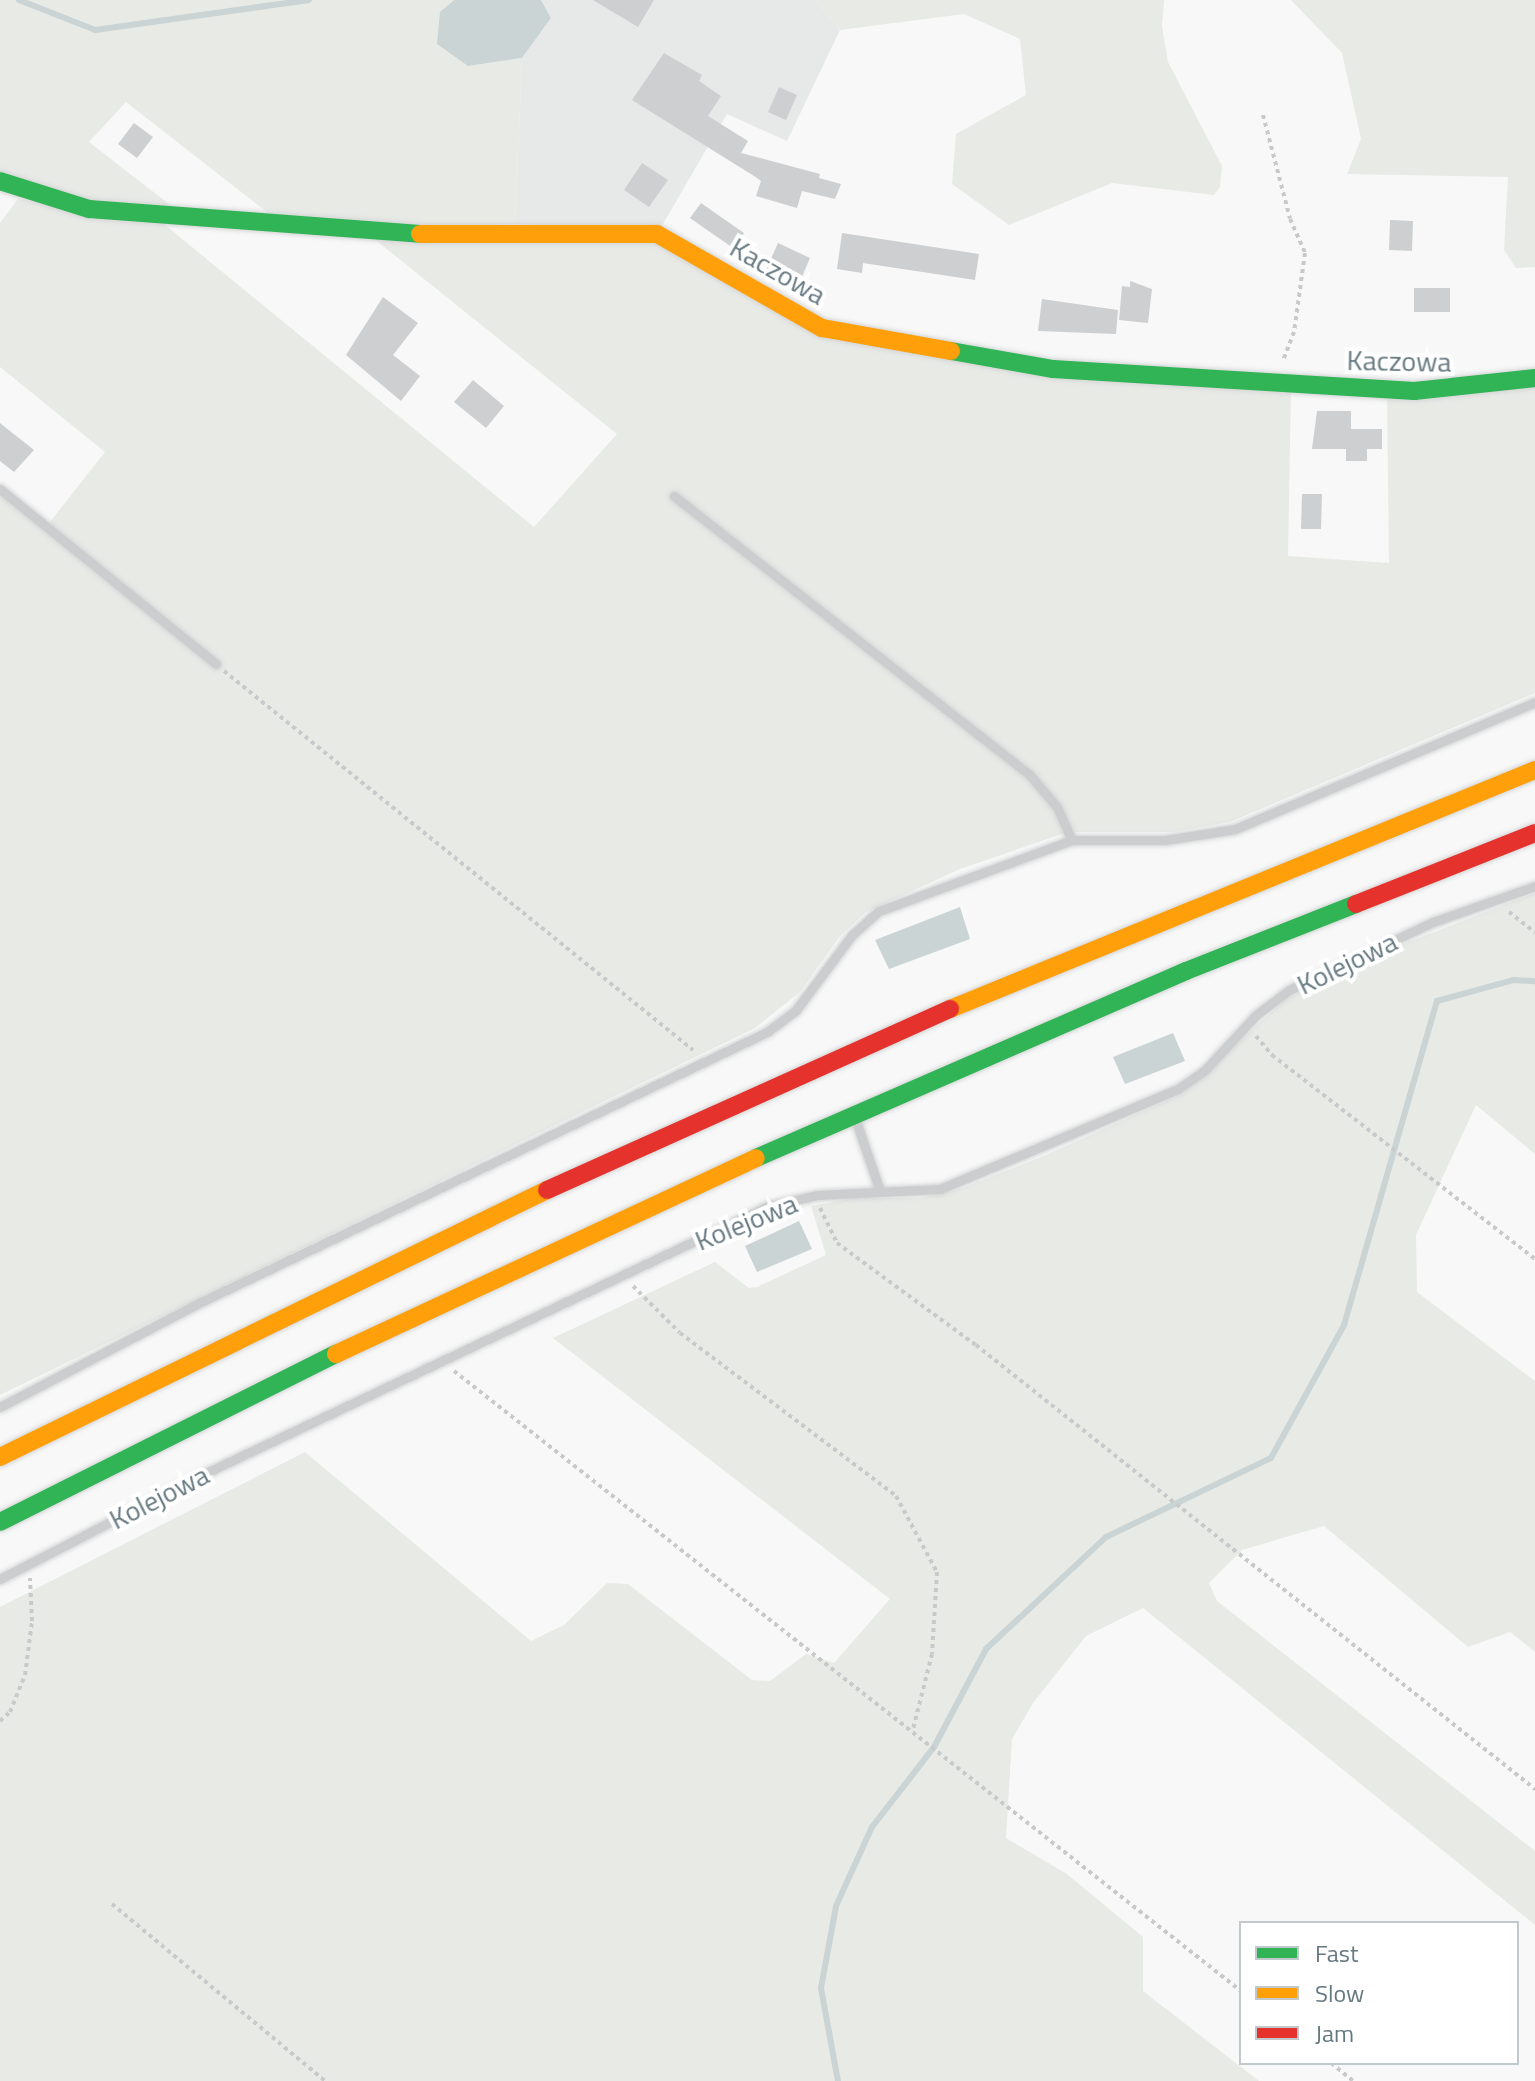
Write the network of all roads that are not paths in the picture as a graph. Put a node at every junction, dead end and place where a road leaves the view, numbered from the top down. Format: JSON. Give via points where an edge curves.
{"nodes":[{"id":1,"x":0,"y":181,"type":"edge"},
{"id":2,"x":1535,"y":378,"type":"edge"},
{"id":3,"x":0,"y":489,"type":"edge"},
{"id":4,"x":674,"y":496,"type":"dead end"},
{"id":5,"x":216,"y":664,"type":"road end"},
{"id":6,"x":1535,"y":702,"type":"edge"},
{"id":7,"x":1535,"y":762,"type":"edge"},
{"id":8,"x":1535,"y":770,"type":"edge"},
{"id":9,"x":1474,"y":793,"type":"junction"},
{"id":10,"x":1535,"y":833,"type":"edge"},
{"id":11,"x":1072,"y":840,"type":"junction"},
{"id":12,"x":1535,"y":886,"type":"edge"},
{"id":13,"x":853,"y":1114,"type":"junction"},
{"id":14,"x":880,"y":1191,"type":"junction"},
{"id":15,"x":0,"y":1407,"type":"edge"},
{"id":16,"x":0,"y":1457,"type":"edge"},
{"id":17,"x":0,"y":1522,"type":"edge"},
{"id":18,"x":0,"y":1579,"type":"edge"}],
"edges":[{"from":1,"to":2,"type":"main road","name":"Kaczowa","via":[[89,209],[424,234],[657,234],[822,328],[1053,369],[1441,392]]},
{"from":3,"to":5,"type":"lane"},
{"from":4,"to":11,"type":"lane","via":[[1029,774],[1057,807]]},
{"from":6,"to":11,"type":"lane","via":[[1235,829],[1165,840]]},
{"from":7,"to":9,"type":"main road"},
{"from":8,"to":9,"type":"main road"},
{"from":9,"to":16,"type":"main road","via":[[1026,975],[693,1122],[345,1285]]},
{"from":10,"to":13,"type":"main road","via":[[1186,971]]},
{"from":11,"to":15,"type":"lane","via":[[879,911],[852,935],[796,1010],[767,1032],[203,1301]]},
{"from":12,"to":14,"type":"lane","name":"Kolejowa","via":[[1289,990],[1178,1089],[981,1175],[940,1189]]},
{"from":13,"to":14,"type":"lane"},
{"from":13,"to":17,"type":"main road","via":[[449,1299]]},
{"from":14,"to":18,"type":"lane","name":"Kolejowa","via":[[817,1195],[766,1207]]}]}
